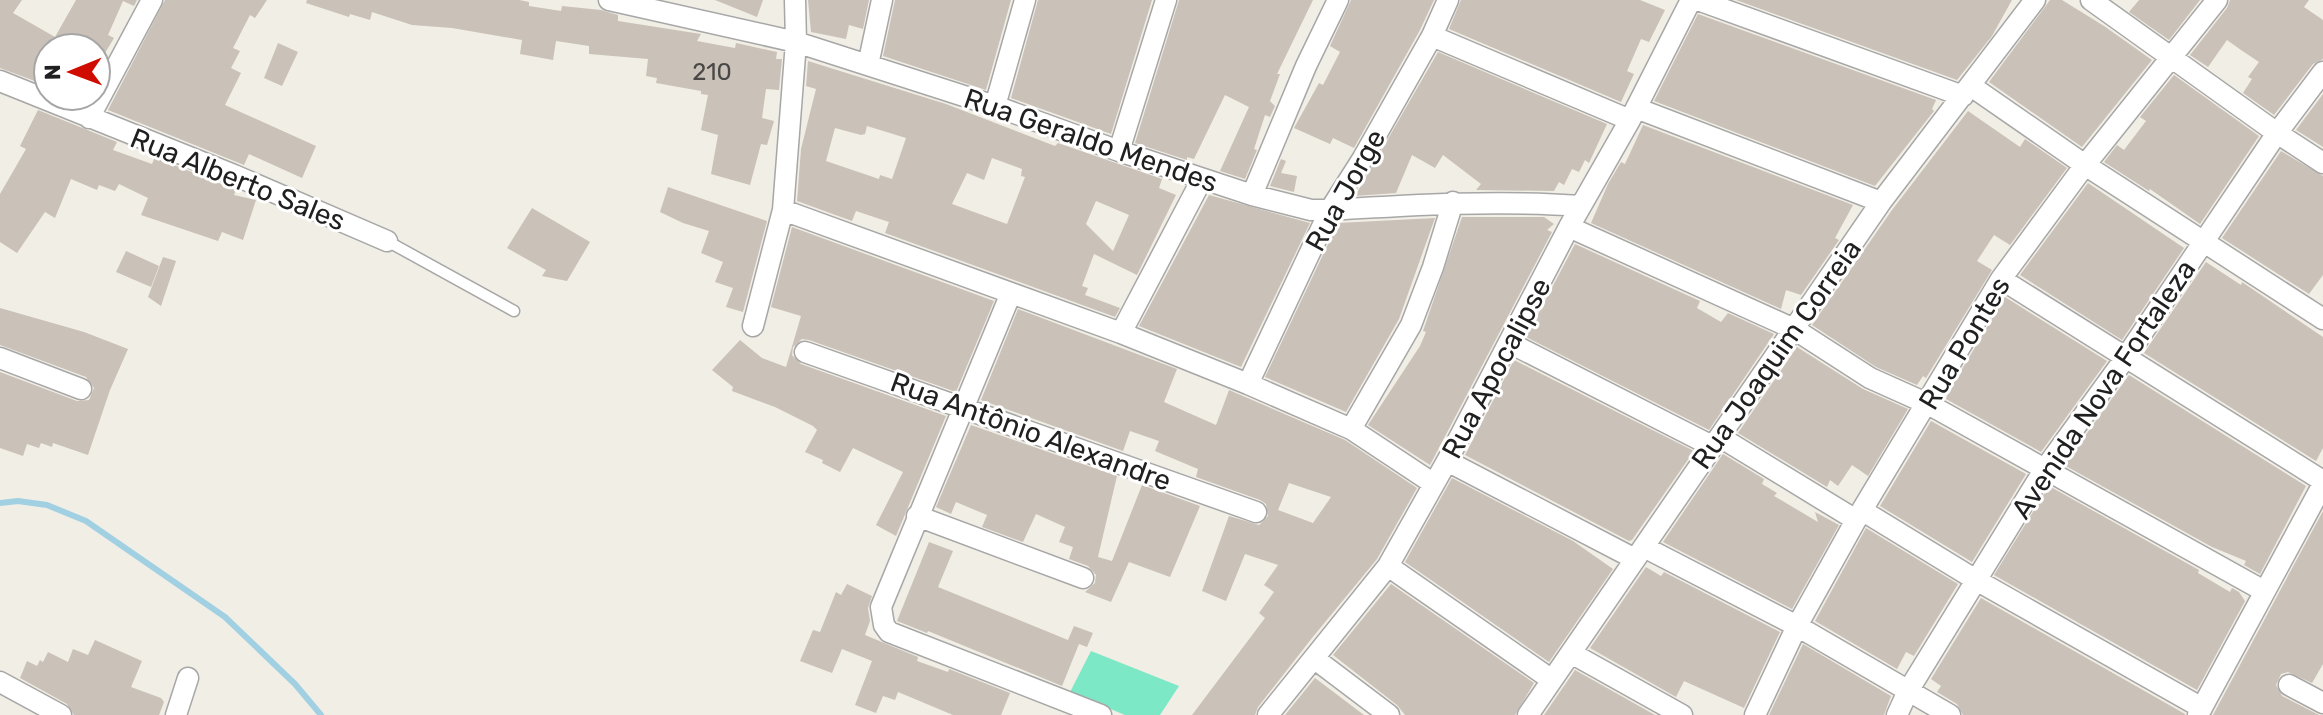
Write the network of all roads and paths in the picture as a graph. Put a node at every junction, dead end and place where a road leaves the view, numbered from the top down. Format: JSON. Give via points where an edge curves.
{"nodes":[{"id":1,"x":152,"y":0,"type":"edge"},
{"id":2,"x":609,"y":0,"type":"edge"},
{"id":3,"x":795,"y":0,"type":"edge"},
{"id":4,"x":882,"y":0,"type":"edge"},
{"id":5,"x":1025,"y":0,"type":"edge"},
{"id":6,"x":1166,"y":0,"type":"edge"},
{"id":7,"x":1338,"y":0,"type":"edge"},
{"id":8,"x":1448,"y":0,"type":"edge"},
{"id":9,"x":1691,"y":0,"type":"edge"},
{"id":10,"x":1698,"y":0,"type":"edge"},
{"id":11,"x":2035,"y":0,"type":"edge"},
{"id":12,"x":2091,"y":0,"type":"edge"},
{"id":13,"x":2217,"y":0,"type":"edge"},
{"id":14,"x":1432,"y":36,"type":"junction"},
{"id":15,"x":796,"y":42,"type":"junction"},
{"id":16,"x":2171,"y":57,"type":"junction"},
{"id":17,"x":868,"y":65,"type":"junction"},
{"id":18,"x":2323,"y":72,"type":"edge"},
{"id":19,"x":0,"y":81,"type":"edge"},
{"id":20,"x":1967,"y":91,"type":"junction"},
{"id":21,"x":995,"y":106,"type":"junction"},
{"id":22,"x":1633,"y":114,"type":"junction"},
{"id":23,"x":89,"y":118,"type":"junction"},
{"id":24,"x":2277,"y":133,"type":"junction"},
{"id":25,"x":1119,"y":151,"type":"junction"},
{"id":26,"x":2323,"y":163,"type":"edge"},
{"id":27,"x":2085,"y":165,"type":"junction"},
{"id":28,"x":1202,"y":179,"type":"junction"},
{"id":29,"x":1252,"y":195,"type":"junction"},
{"id":30,"x":1453,"y":202,"type":"junction"},
{"id":31,"x":1881,"y":202,"type":"junction"},
{"id":32,"x":1581,"y":206,"type":"junction"},
{"id":33,"x":783,"y":210,"type":"junction"},
{"id":34,"x":1330,"y":210,"type":"junction"},
{"id":35,"x":1569,"y":227,"type":"junction"},
{"id":36,"x":387,"y":241,"type":"joint"},
{"id":37,"x":2205,"y":241,"type":"junction"},
{"id":38,"x":2001,"y":279,"type":"junction"},
{"id":39,"x":1011,"y":293,"type":"junction"},
{"id":40,"x":514,"y":311,"type":"dead end"},
{"id":41,"x":2320,"y":312,"type":"edge"},
{"id":42,"x":753,"y":326,"type":"dead end"},
{"id":43,"x":1794,"y":329,"type":"junction"},
{"id":44,"x":1121,"y":333,"type":"junction"},
{"id":45,"x":1510,"y":343,"type":"junction"},
{"id":46,"x":805,"y":352,"type":"dead end"},
{"id":47,"x":2126,"y":357,"type":"junction"},
{"id":48,"x":0,"y":358,"type":"edge"},
{"id":49,"x":1248,"y":384,"type":"junction"},
{"id":50,"x":81,"y":389,"type":"dead end"},
{"id":51,"x":1928,"y":404,"type":"junction"},
{"id":52,"x":964,"y":406,"type":"junction"},
{"id":53,"x":1351,"y":429,"type":"junction"},
{"id":54,"x":1716,"y":442,"type":"junction"},
{"id":55,"x":1447,"y":461,"type":"junction"},
{"id":56,"x":2044,"y":470,"type":"junction"},
{"id":57,"x":2323,"y":483,"type":"edge"},
{"id":58,"x":1434,"y":484,"type":"junction"},
{"id":59,"x":1256,"y":512,"type":"dead end"},
{"id":60,"x":1859,"y":515,"type":"junction"},
{"id":61,"x":917,"y":516,"type":"junction"},
{"id":62,"x":1640,"y":553,"type":"junction"},
{"id":63,"x":1388,"y":566,"type":"junction"},
{"id":64,"x":1083,"y":578,"type":"dead end"},
{"id":65,"x":1976,"y":580,"type":"junction"},
{"id":66,"x":2264,"y":591,"type":"junction"},
{"id":67,"x":1797,"y":626,"type":"junction"},
{"id":68,"x":1571,"y":653,"type":"junction"},
{"id":69,"x":1315,"y":659,"type":"junction"},
{"id":70,"x":188,"y":678,"type":"dead end"},
{"id":71,"x":1552,"y":680,"type":"junction"},
{"id":72,"x":0,"y":682,"type":"edge"},
{"id":73,"x":2289,"y":685,"type":"dead end"},
{"id":74,"x":1908,"y":691,"type":"junction"},
{"id":75,"x":2323,"y":703,"type":"edge"},
{"id":76,"x":2200,"y":711,"type":"edge"},
{"id":77,"x":61,"y":715,"type":"edge"},
{"id":78,"x":176,"y":715,"type":"edge"},
{"id":79,"x":1101,"y":715,"type":"edge"},
{"id":80,"x":1268,"y":715,"type":"edge"},
{"id":81,"x":1389,"y":715,"type":"edge"},
{"id":82,"x":1528,"y":715,"type":"edge"},
{"id":83,"x":1682,"y":715,"type":"edge"},
{"id":84,"x":1755,"y":715,"type":"edge"},
{"id":85,"x":1897,"y":715,"type":"edge"},
{"id":86,"x":1950,"y":715,"type":"edge"}],
"edges":[{"from":1,"to":23,"type":"street"},
{"from":2,"to":15,"type":"street","name":"Rua Geraldo Mendes"},
{"from":3,"to":15,"type":"street"},
{"from":4,"to":17,"type":"street"},
{"from":5,"to":21,"type":"street"},
{"from":6,"to":25,"type":"street"},
{"from":7,"to":29,"type":"street"},
{"from":8,"to":14,"type":"street","name":"Rua Jorge"},
{"from":9,"to":22,"type":"street","name":"Rua Apocalipse"},
{"from":10,"to":20,"type":"street"},
{"from":11,"to":20,"type":"street","name":"Rua Joaquim Correia"},
{"from":12,"to":16,"type":"street"},
{"from":13,"to":16,"type":"street","name":"Rua Pontes"},
{"from":14,"to":22,"type":"street"},
{"from":14,"to":34,"type":"street","name":"Rua Jorge"},
{"from":15,"to":17,"type":"street","name":"Rua Geraldo Mendes"},
{"from":15,"to":33,"type":"street"},
{"from":16,"to":24,"type":"street"},
{"from":16,"to":27,"type":"street","name":"Rua Pontes"},
{"from":17,"to":21,"type":"street","name":"Rua Geraldo Mendes"},
{"from":18,"to":24,"type":"street","name":"Avenida Nova Fortaleza"},
{"from":19,"to":23,"type":"street","name":"Rua Alberto Sales"},
{"from":20,"to":27,"type":"street"},
{"from":20,"to":31,"type":"street","name":"Rua Joaquim Correia"},
{"from":21,"to":25,"type":"street","name":"Rua Geraldo Mendes"},
{"from":22,"to":31,"type":"street"},
{"from":22,"to":32,"type":"street","name":"Rua Apocalipse"},
{"from":23,"to":36,"type":"street","name":"Rua Alberto Sales"},
{"from":24,"to":26,"type":"street"},
{"from":24,"to":37,"type":"street","name":"Avenida Nova Fortaleza"},
{"from":25,"to":28,"type":"street","name":"Rua Geraldo Mendes"},
{"from":27,"to":37,"type":"street"},
{"from":27,"to":38,"type":"street","name":"Rua Pontes"},
{"from":28,"to":29,"type":"street","name":"Rua Geraldo Mendes"},
{"from":28,"to":44,"type":"street"},
{"from":29,"to":34,"type":"street","name":"Rua Geraldo Mendes"},
{"from":30,"to":32,"type":"street","name":"Rua Geraldo Mendes"},
{"from":30,"to":34,"type":"street","name":"Rua Geraldo Mendes"},
{"from":30,"to":53,"type":"street","via":[[1411,325]]},
{"from":31,"to":43,"type":"street","name":"Rua Joaquim Correia"},
{"from":32,"to":35,"type":"street","name":"Rua Apocalipse"},
{"from":33,"to":39,"type":"street"},
{"from":33,"to":42,"type":"street"},
{"from":34,"to":49,"type":"street","name":"Rua Jorge"},
{"from":35,"to":43,"type":"street"},
{"from":35,"to":45,"type":"street","name":"Rua Apocalipse"},
{"from":36,"to":40,"type":"lane"},
{"from":37,"to":41,"type":"street"},
{"from":37,"to":47,"type":"street","name":"Avenida Nova Fortaleza"},
{"from":38,"to":47,"type":"street"},
{"from":38,"to":51,"type":"street","name":"Rua Pontes"},
{"from":39,"to":44,"type":"street"},
{"from":39,"to":52,"type":"street"},
{"from":43,"to":51,"type":"street","via":[[1870,378]]},
{"from":43,"to":54,"type":"street","name":"Rua Joaquim Correia"},
{"from":44,"to":49,"type":"street"},
{"from":45,"to":54,"type":"street"},
{"from":45,"to":55,"type":"street","name":"Rua Apocalipse"},
{"from":46,"to":52,"type":"street","name":"Rua Antônio Alexandre"},
{"from":47,"to":56,"type":"street","name":"Avenida Nova Fortaleza"},
{"from":47,"to":57,"type":"street"},
{"from":48,"to":50,"type":"street"},
{"from":49,"to":53,"type":"street"},
{"from":51,"to":56,"type":"street"},
{"from":51,"to":60,"type":"street","name":"Rua Pontes"},
{"from":52,"to":59,"type":"street","name":"Rua Antônio Alexandre"},
{"from":52,"to":61,"type":"street"},
{"from":53,"to":58,"type":"street"},
{"from":54,"to":60,"type":"street"},
{"from":54,"to":62,"type":"street","name":"Rua Joaquim Correia"},
{"from":55,"to":58,"type":"street","name":"Rua Apocalipse"},
{"from":55,"to":62,"type":"street"},
{"from":56,"to":65,"type":"street","name":"Avenida Nova Fortaleza"},
{"from":56,"to":66,"type":"street"},
{"from":57,"to":66,"type":"street"},
{"from":58,"to":63,"type":"street","name":"Rua Apocalipse"},
{"from":60,"to":65,"type":"street"},
{"from":60,"to":67,"type":"street","name":"Rua Pontes"},
{"from":61,"to":64,"type":"street"},
{"from":61,"to":79,"type":"street","via":[[881,607],[889,632]]},
{"from":62,"to":67,"type":"street"},
{"from":62,"to":68,"type":"street","name":"Rua Joaquim Correia"},
{"from":63,"to":69,"type":"street","name":"Rua Apocalipse"},
{"from":63,"to":71,"type":"street"},
{"from":65,"to":74,"type":"street","name":"Avenida Nova Fortaleza"},
{"from":65,"to":76,"type":"street"},
{"from":66,"to":76,"type":"street"},
{"from":67,"to":74,"type":"street"},
{"from":67,"to":84,"type":"street","name":"Rua Pontes"},
{"from":68,"to":71,"type":"street","name":"Rua Joaquim Correia"},
{"from":68,"to":83,"type":"street"},
{"from":69,"to":80,"type":"street","name":"Rua Apocalipse"},
{"from":69,"to":81,"type":"street"},
{"from":70,"to":78,"type":"street"},
{"from":71,"to":82,"type":"street","name":"Rua Joaquim Correia"},
{"from":72,"to":77,"type":"street"},
{"from":73,"to":75,"type":"street"},
{"from":74,"to":85,"type":"street","name":"Avenida Nova Fortaleza"},
{"from":74,"to":86,"type":"street"}]}
